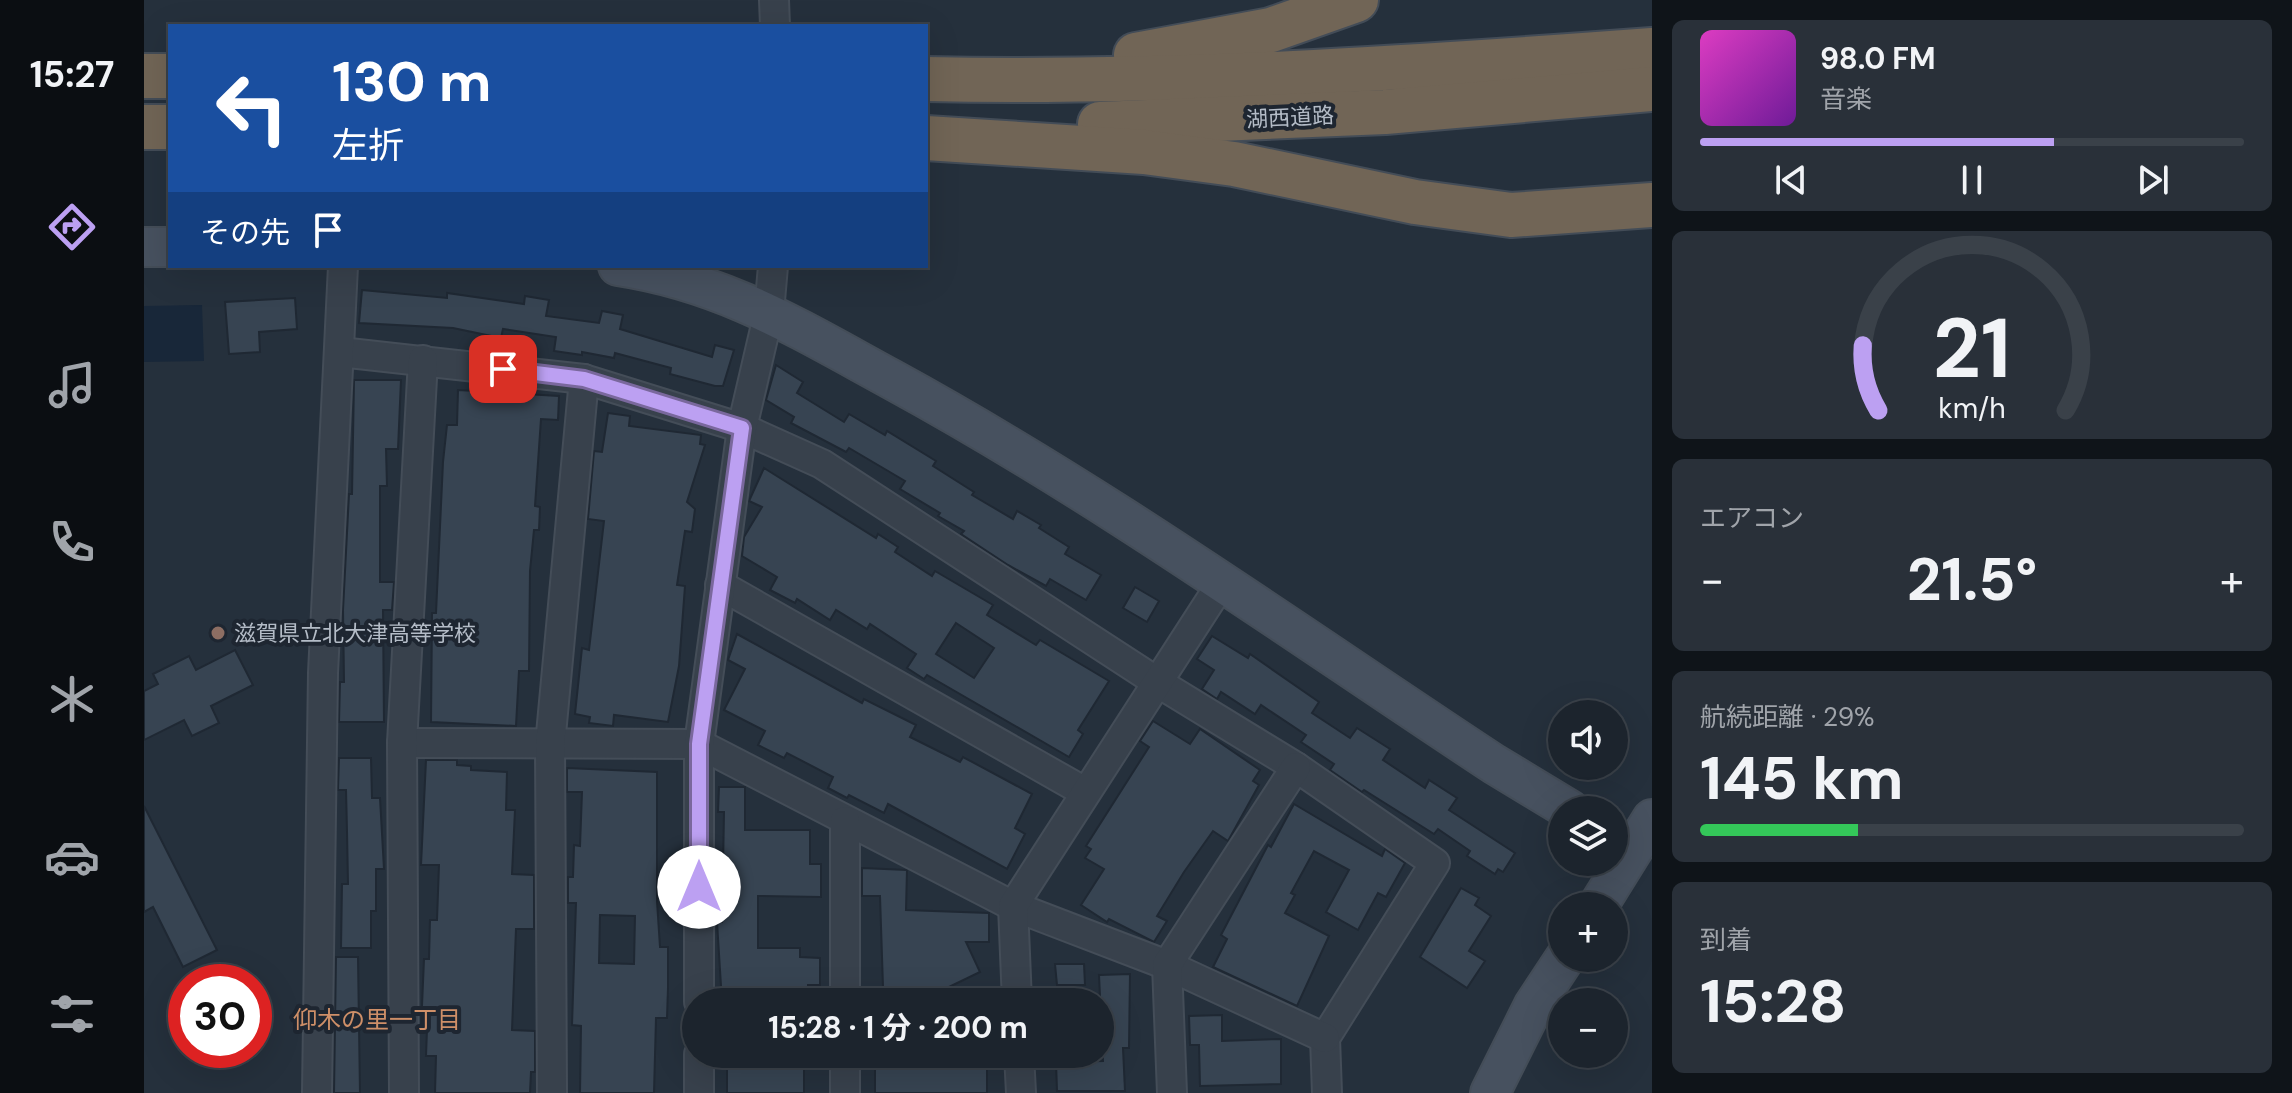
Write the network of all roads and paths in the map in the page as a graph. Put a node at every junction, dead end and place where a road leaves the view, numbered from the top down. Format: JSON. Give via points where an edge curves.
{"nodes":[{"id":1,"x":1356,"y":0,"type":"edge"},
{"id":2,"x":1652,"y":50,"type":"edge"},
{"id":3,"x":928,"y":66,"type":"edge"},
{"id":4,"x":144,"y":76,"type":"edge"},
{"id":5,"x":168,"y":76,"type":"edge"},
{"id":6,"x":928,"y":79,"type":"edge"},
{"id":7,"x":1652,"y":89,"type":"edge"},
{"id":8,"x":928,"y":126,"type":"edge"},
{"id":9,"x":144,"y":127,"type":"edge"},
{"id":10,"x":168,"y":127,"type":"edge"},
{"id":11,"x":928,"y":138,"type":"edge"},
{"id":12,"x":1652,"y":205,"type":"edge"},
{"id":13,"x":144,"y":247,"type":"edge"},
{"id":14,"x":168,"y":247,"type":"edge"},
{"id":15,"x":343,"y":268,"type":"edge"},
{"id":16,"x":627,"y":268,"type":"edge"},
{"id":17,"x":773,"y":268,"type":"edge"},
{"id":18,"x":769,"y":312,"type":"junction"},
{"id":19,"x":340,"y":352,"type":"junction"},
{"id":20,"x":423,"y":360,"type":"junction"},
{"id":21,"x":584,"y":379,"type":"junction"},
{"id":22,"x":742,"y":428,"type":"junction"},
{"id":23,"x":1221,"y":584,"type":"junction"},
{"id":24,"x":720,"y":585,"type":"junction"},
{"id":25,"x":1157,"y":682,"type":"junction"},
{"id":26,"x":402,"y":743,"type":"junction"},
{"id":27,"x":699,"y":744,"type":"junction"},
{"id":28,"x":550,"y":745,"type":"junction"},
{"id":29,"x":1296,"y":767,"type":"junction"},
{"id":30,"x":1085,"y":792,"type":"junction"},
{"id":31,"x":1548,"y":796,"type":"edge"},
{"id":32,"x":845,"y":821,"type":"junction"},
{"id":33,"x":1634,"y":835,"type":"edge"},
{"id":34,"x":1605,"y":892,"type":"edge"},
{"id":35,"x":1013,"y":906,"type":"junction"},
{"id":36,"x":1167,"y":965,"type":"junction"},
{"id":37,"x":1556,"y":972,"type":"edge"},
{"id":38,"x":699,"y":988,"type":"edge"},
{"id":39,"x":845,"y":988,"type":"edge"},
{"id":40,"x":1016,"y":988,"type":"edge"},
{"id":41,"x":1325,"y":1038,"type":"junction"},
{"id":42,"x":699,"y":1068,"type":"edge"},
{"id":43,"x":845,"y":1068,"type":"edge"},
{"id":44,"x":1020,"y":1068,"type":"edge"},
{"id":45,"x":317,"y":1093,"type":"edge"},
{"id":46,"x":404,"y":1093,"type":"edge"},
{"id":47,"x":552,"y":1093,"type":"edge"},
{"id":48,"x":699,"y":1093,"type":"edge"},
{"id":49,"x":845,"y":1093,"type":"edge"},
{"id":50,"x":1021,"y":1093,"type":"edge"},
{"id":51,"x":1172,"y":1093,"type":"edge"},
{"id":52,"x":1327,"y":1093,"type":"edge"},
{"id":53,"x":1490,"y":1093,"type":"edge"}],
"edges":[{"from":1,"to":3,"type":"highway","via":[[1271,30],[1173,50],[1099,61]]},
{"from":2,"to":6,"type":"highway","name":"湖西道路","via":[[1271,74]]},
{"from":4,"to":5,"type":"highway"},
{"from":7,"to":8,"type":"highway","name":"湖西道路","via":[[1207,122]]},
{"from":9,"to":10,"type":"highway"},
{"from":11,"to":12,"type":"highway","via":[[1144,152],[1511,215]]},
{"from":13,"to":14,"type":"street"},
{"from":15,"to":19,"type":"street"},
{"from":16,"to":18,"type":"street","via":[[714,288]]},
{"from":17,"to":18,"type":"street"},
{"from":18,"to":22,"type":"street"},
{"from":18,"to":23,"type":"street","via":[[997,437]]},
{"from":19,"to":20,"type":"street"},
{"from":19,"to":45,"type":"street","via":[[323,673]]},
{"from":20,"to":21,"type":"street"},
{"from":20,"to":26,"type":"street"},
{"from":21,"to":22,"type":"street"},
{"from":21,"to":28,"type":"street"},
{"from":22,"to":24,"type":"street"},
{"from":22,"to":25,"type":"street","via":[[822,464]]},
{"from":23,"to":25,"type":"street"},
{"from":23,"to":31,"type":"street"},
{"from":24,"to":27,"type":"street"},
{"from":24,"to":30,"type":"street"},
{"from":25,"to":29,"type":"street"},
{"from":25,"to":30,"type":"street"},
{"from":26,"to":28,"type":"street"},
{"from":26,"to":46,"type":"street"},
{"from":27,"to":28,"type":"street"},
{"from":27,"to":32,"type":"street"},
{"from":27,"to":38,"type":"street"},
{"from":28,"to":47,"type":"street"},
{"from":29,"to":36,"type":"street"},
{"from":29,"to":41,"type":"street","via":[[1435,863]]},
{"from":30,"to":35,"type":"street"},
{"from":32,"to":35,"type":"street"},
{"from":32,"to":39,"type":"street"},
{"from":33,"to":34,"type":"street"},
{"from":35,"to":36,"type":"street"},
{"from":35,"to":40,"type":"street"},
{"from":36,"to":41,"type":"street"},
{"from":36,"to":51,"type":"street"},
{"from":37,"to":53,"type":"street"},
{"from":41,"to":52,"type":"street"},
{"from":42,"to":48,"type":"street"},
{"from":43,"to":49,"type":"street"},
{"from":44,"to":50,"type":"street"}]}
